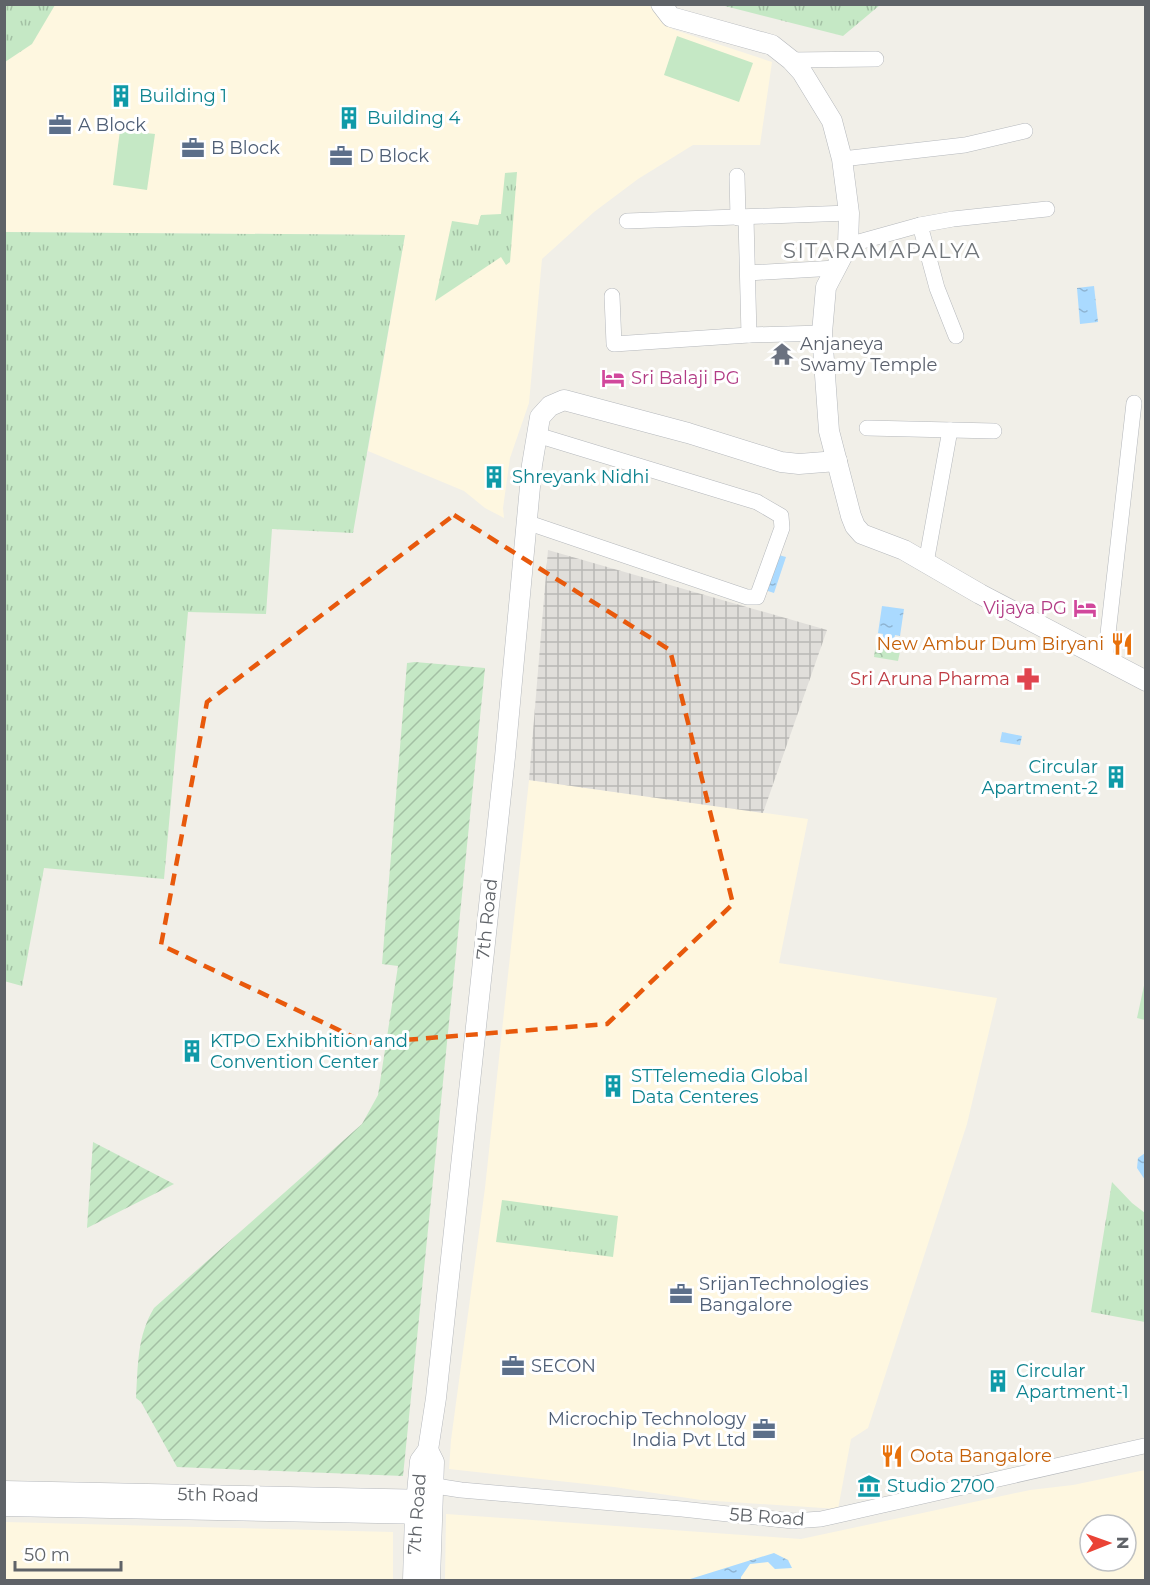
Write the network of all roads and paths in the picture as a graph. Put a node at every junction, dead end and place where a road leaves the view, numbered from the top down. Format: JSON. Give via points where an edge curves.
{"nodes":[{"id":1,"x":661,"y":4,"type":"edge"},
{"id":2,"x":876,"y":58,"type":"dead end"},
{"id":3,"x":791,"y":60,"type":"junction"},
{"id":4,"x":1025,"y":131,"type":"dead end"},
{"id":5,"x":842,"y":159,"type":"junction"},
{"id":6,"x":737,"y":176,"type":"dead end"},
{"id":7,"x":1047,"y":209,"type":"dead end"},
{"id":8,"x":849,"y":213,"type":"junction"},
{"id":9,"x":742,"y":218,"type":"junction"},
{"id":10,"x":627,"y":221,"type":"dead end"},
{"id":11,"x":920,"y":225,"type":"junction"},
{"id":12,"x":848,"y":245,"type":"junction"},
{"id":13,"x":836,"y":267,"type":"junction"},
{"id":14,"x":748,"y":273,"type":"junction"},
{"id":15,"x":612,"y":296,"type":"dead end"},
{"id":16,"x":822,"y":333,"type":"junction"},
{"id":17,"x":749,"y":335,"type":"junction"},
{"id":18,"x":956,"y":336,"type":"dead end"},
{"id":19,"x":1134,"y":403,"type":"dead end"},
{"id":20,"x":867,"y":428,"type":"dead end"},
{"id":21,"x":950,"y":430,"type":"junction"},
{"id":22,"x":994,"y":431,"type":"dead end"},
{"id":23,"x":537,"y":435,"type":"junction"},
{"id":24,"x":837,"y":461,"type":"junction"},
{"id":25,"x":526,"y":522,"type":"junction"},
{"id":26,"x":926,"y":563,"type":"junction"},
{"id":27,"x":1105,"y":660,"type":"junction"},
{"id":28,"x":1146,"y":681,"type":"edge"},
{"id":29,"x":1145,"y":1446,"type":"edge"},
{"id":30,"x":4,"y":1491,"type":"edge"},
{"id":31,"x":62,"y":1499,"type":"junction"},
{"id":32,"x":424,"y":1499,"type":"junction"},
{"id":33,"x":4,"y":1506,"type":"edge"},
{"id":34,"x":413,"y":1581,"type":"edge"},
{"id":35,"x":430,"y":1581,"type":"edge"}],
"edges":[{"from":1,"to":3,"type":"street","via":[[671,16],[772,45]]},
{"from":2,"to":3,"type":"street"},
{"from":3,"to":5,"type":"street","via":[[832,121]]},
{"from":4,"to":5,"type":"street","via":[[965,145]]},
{"from":5,"to":8,"type":"street"},
{"from":6,"to":9,"type":"street"},
{"from":7,"to":11,"type":"street"},
{"from":8,"to":9,"type":"street"},
{"from":8,"to":12,"type":"street"},
{"from":9,"to":10,"type":"street"},
{"from":9,"to":14,"type":"street"},
{"from":11,"to":12,"type":"street"},
{"from":11,"to":18,"type":"street","via":[[937,288]]},
{"from":12,"to":13,"type":"street"},
{"from":13,"to":14,"type":"street"},
{"from":13,"to":16,"type":"street","via":[[826,286]]},
{"from":14,"to":17,"type":"street"},
{"from":15,"to":17,"type":"street","via":[[614,344]]},
{"from":16,"to":17,"type":"street"},
{"from":16,"to":24,"type":"street","via":[[829,430]]},
{"from":19,"to":27,"type":"street"},
{"from":20,"to":21,"type":"street"},
{"from":21,"to":22,"type":"street"},
{"from":21,"to":26,"type":"street"},
{"from":23,"to":24,"type":"street","name":"7th Road","via":[[540,417],[550,406],[564,400],[781,462]]},
{"from":23,"to":25,"type":"street","name":"7th Road"},
{"from":23,"to":25,"type":"street","via":[[757,502],[781,516],[782,528],[757,597],[747,597]]},
{"from":24,"to":26,"type":"street","via":[[855,526],[862,534]]},
{"from":25,"to":32,"type":"street","name":"7th Road","via":[[505,757],[438,1374],[428,1450],[420,1461]]},
{"from":26,"to":27,"type":"street"},
{"from":27,"to":28,"type":"street"},
{"from":29,"to":32,"type":"street","name":"5B Road","via":[[799,1522],[461,1490]]},
{"from":30,"to":31,"type":"street","name":"5th Road"},
{"from":31,"to":32,"type":"street","name":"5th Road"},
{"from":31,"to":33,"type":"street","name":"5th Road"},
{"from":32,"to":34,"type":"street","name":"7th Road"},
{"from":32,"to":35,"type":"street","name":"7th Road"}]}
